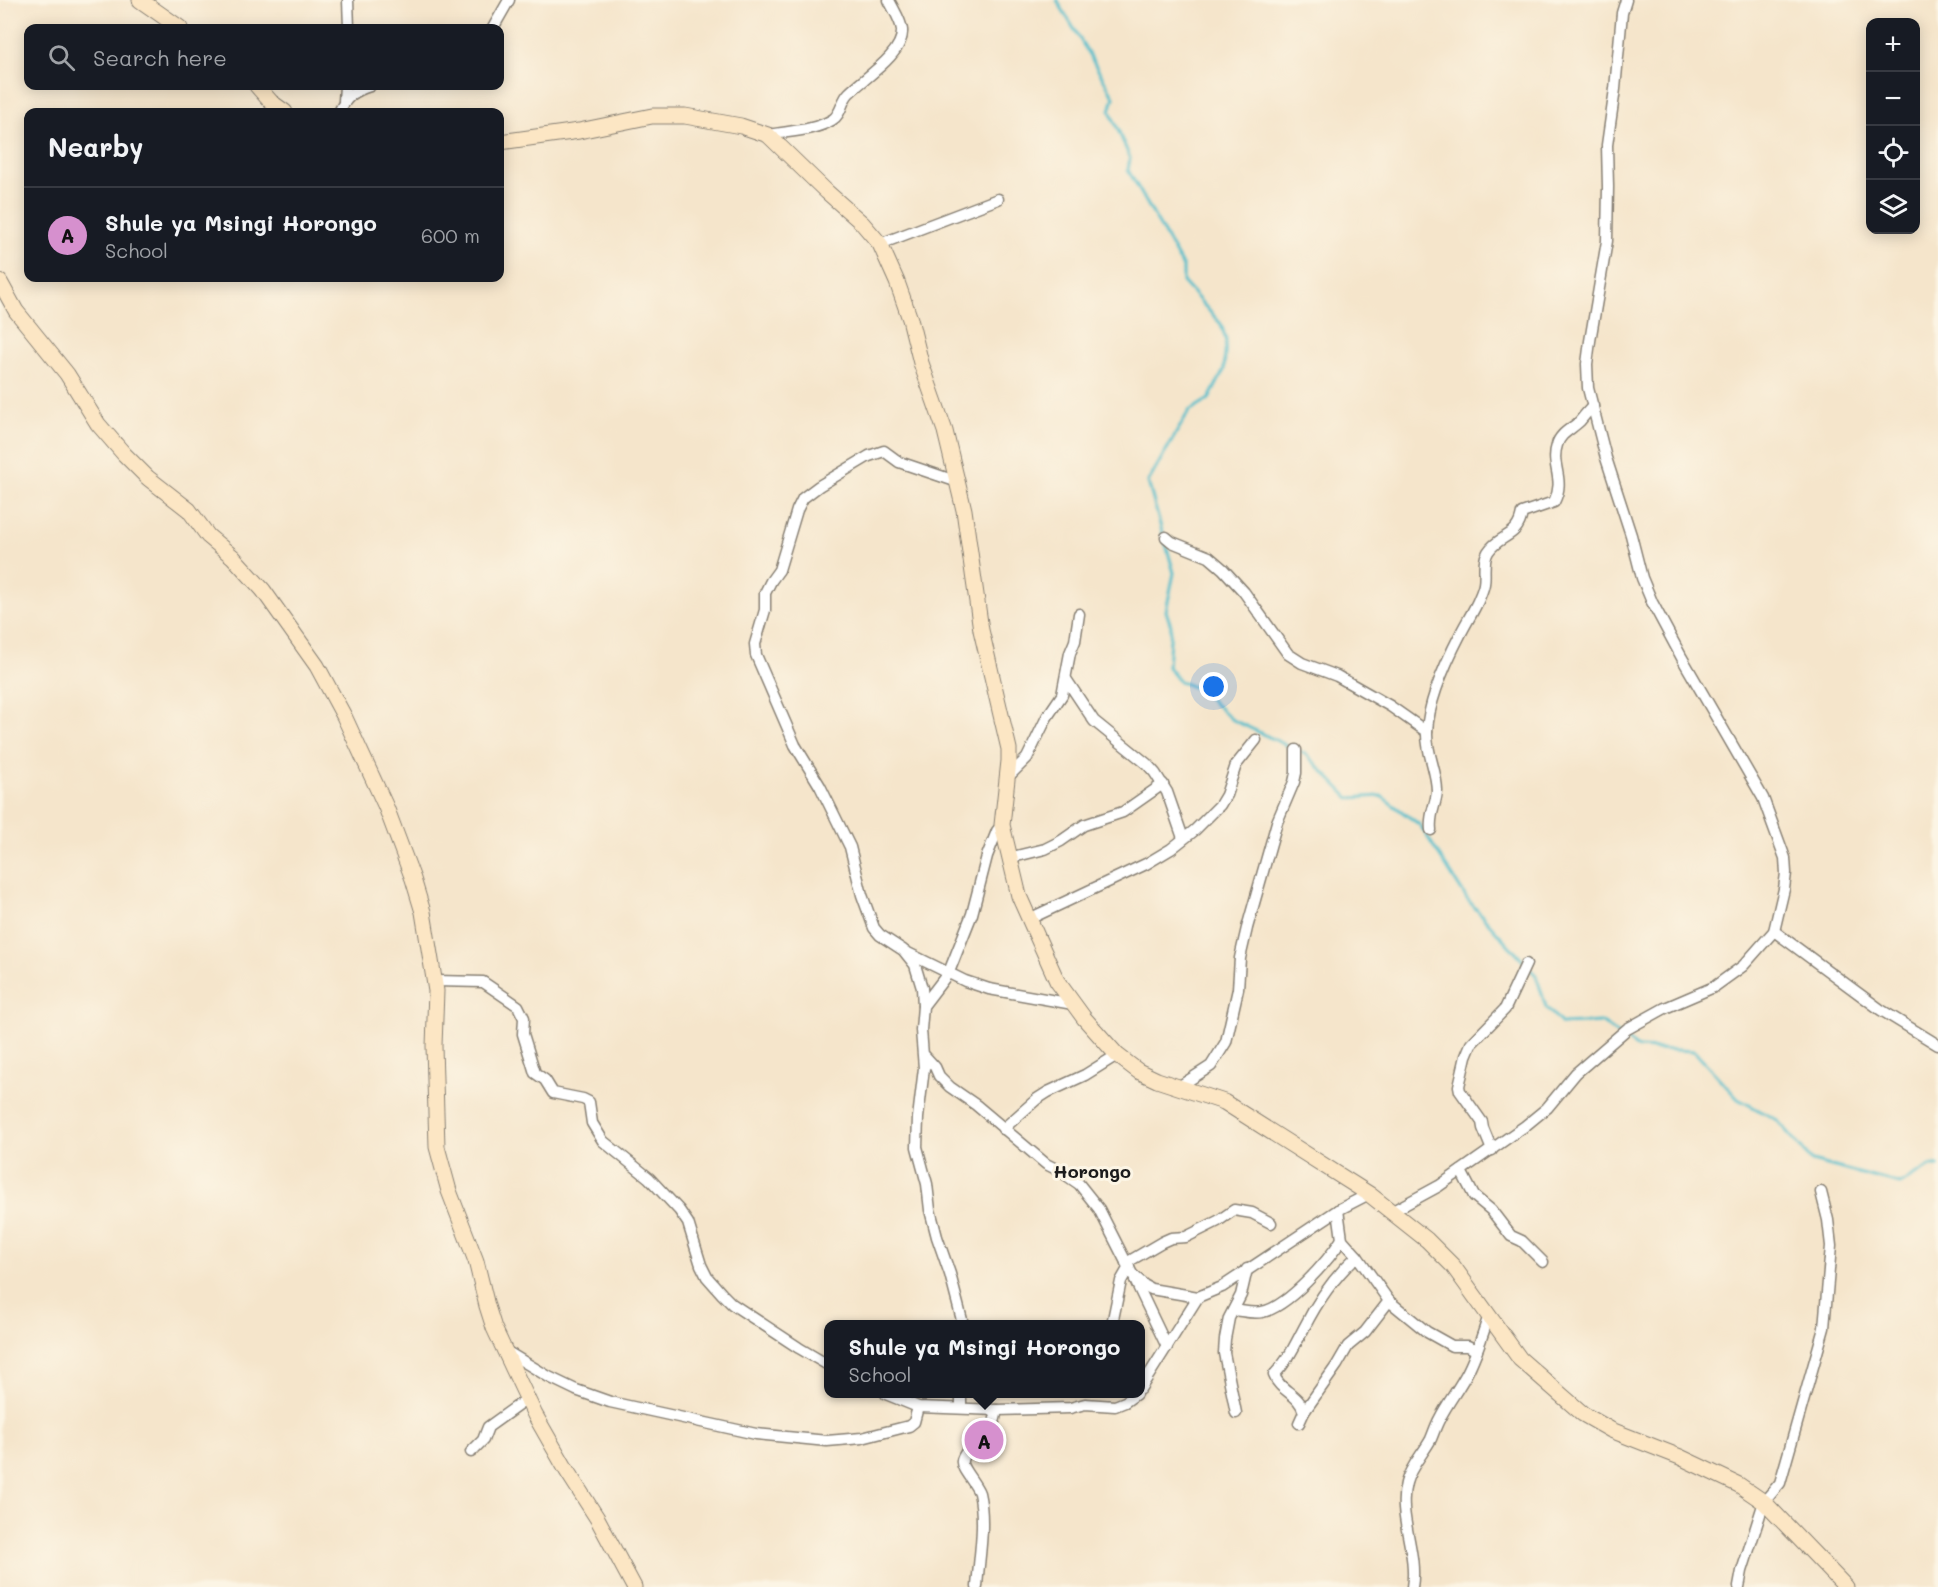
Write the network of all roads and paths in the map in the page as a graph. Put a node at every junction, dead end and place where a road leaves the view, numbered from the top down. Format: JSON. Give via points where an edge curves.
{"nodes":[{"id":1,"x":140,"y":0,"type":"edge"},
{"id":2,"x":348,"y":0,"type":"edge"},
{"id":3,"x":508,"y":0,"type":"edge"},
{"id":4,"x":889,"y":0,"type":"edge"},
{"id":5,"x":1626,"y":0,"type":"edge"},
{"id":6,"x":174,"y":24,"type":"edge"},
{"id":7,"x":349,"y":24,"type":"edge"},
{"id":8,"x":495,"y":24,"type":"edge"},
{"id":9,"x":261,"y":90,"type":"edge"},
{"id":10,"x":345,"y":90,"type":"edge"},
{"id":11,"x":361,"y":90,"type":"edge"},
{"id":12,"x":344,"y":101,"type":"junction"},
{"id":13,"x":280,"y":108,"type":"edge"},
{"id":14,"x":341,"y":108,"type":"edge"},
{"id":15,"x":768,"y":135,"type":"junction"},
{"id":16,"x":504,"y":141,"type":"edge"},
{"id":17,"x":998,"y":199,"type":"dead end"},
{"id":18,"x":880,"y":244,"type":"junction"},
{"id":19,"x":0,"y":282,"type":"edge"},
{"id":20,"x":1593,"y":406,"type":"junction"},
{"id":21,"x":958,"y":482,"type":"junction"},
{"id":22,"x":1166,"y":537,"type":"dead end"},
{"id":23,"x":1079,"y":614,"type":"dead end"},
{"id":24,"x":1066,"y":679,"type":"junction"},
{"id":25,"x":1427,"y":732,"type":"junction"},
{"id":26,"x":1256,"y":740,"type":"dead end"},
{"id":27,"x":1296,"y":750,"type":"dead end"},
{"id":28,"x":1007,"y":778,"type":"junction"},
{"id":29,"x":1163,"y":784,"type":"junction"},
{"id":30,"x":1002,"y":825,"type":"junction"},
{"id":31,"x":1431,"y":830,"type":"dead end"},
{"id":32,"x":1184,"y":838,"type":"junction"},
{"id":33,"x":1009,"y":858,"type":"junction"},
{"id":34,"x":1029,"y":919,"type":"junction"},
{"id":35,"x":1774,"y":931,"type":"junction"},
{"id":36,"x":903,"y":950,"type":"junction"},
{"id":37,"x":1526,"y":964,"type":"dead end"},
{"id":38,"x":949,"y":972,"type":"junction"},
{"id":39,"x":435,"y":981,"type":"junction"},
{"id":40,"x":1073,"y":1004,"type":"junction"},
{"id":41,"x":923,"y":1006,"type":"junction"},
{"id":42,"x":1938,"y":1045,"type":"edge"},
{"id":43,"x":1117,"y":1055,"type":"junction"},
{"id":44,"x":925,"y":1056,"type":"junction"},
{"id":45,"x":1180,"y":1086,"type":"junction"},
{"id":46,"x":1003,"y":1129,"type":"junction"},
{"id":47,"x":1492,"y":1150,"type":"junction"},
{"id":48,"x":1461,"y":1171,"type":"junction"},
{"id":49,"x":1821,"y":1192,"type":"dead end"},
{"id":50,"x":1369,"y":1194,"type":"junction"},
{"id":51,"x":1338,"y":1210,"type":"junction"},
{"id":52,"x":1393,"y":1211,"type":"junction"},
{"id":53,"x":1271,"y":1223,"type":"dead end"},
{"id":54,"x":1342,"y":1239,"type":"junction"},
{"id":55,"x":1357,"y":1256,"type":"junction"},
{"id":56,"x":1543,"y":1262,"type":"dead end"},
{"id":57,"x":1129,"y":1268,"type":"junction"},
{"id":58,"x":1247,"y":1269,"type":"junction"},
{"id":59,"x":1198,"y":1297,"type":"junction"},
{"id":60,"x":1389,"y":1301,"type":"junction"},
{"id":61,"x":1234,"y":1310,"type":"junction"},
{"id":62,"x":1489,"y":1315,"type":"junction"},
{"id":63,"x":962,"y":1320,"type":"edge"},
{"id":64,"x":1113,"y":1320,"type":"edge"},
{"id":65,"x":1167,"y":1347,"type":"junction"},
{"id":66,"x":506,"y":1351,"type":"junction"},
{"id":67,"x":1477,"y":1351,"type":"junction"},
{"id":68,"x":824,"y":1363,"type":"edge"},
{"id":69,"x":1145,"y":1381,"type":"edge"},
{"id":70,"x":896,"y":1398,"type":"edge"},
{"id":71,"x":961,"y":1398,"type":"edge"},
{"id":72,"x":1089,"y":1398,"type":"edge"},
{"id":73,"x":1130,"y":1398,"type":"edge"},
{"id":74,"x":527,"y":1399,"type":"junction"},
{"id":75,"x":1085,"y":1404,"type":"junction"},
{"id":76,"x":918,"y":1407,"type":"junction"},
{"id":77,"x":961,"y":1407,"type":"junction"},
{"id":78,"x":997,"y":1410,"type":"junction"},
{"id":79,"x":1304,"y":1412,"type":"junction"},
{"id":80,"x":1236,"y":1413,"type":"dead end"},
{"id":81,"x":1299,"y":1423,"type":"dead end"},
{"id":82,"x":471,"y":1452,"type":"dead end"},
{"id":83,"x":1764,"y":1502,"type":"junction"},
{"id":84,"x":634,"y":1587,"type":"edge"},
{"id":85,"x":976,"y":1587,"type":"edge"},
{"id":86,"x":1412,"y":1587,"type":"edge"},
{"id":87,"x":1739,"y":1587,"type":"edge"},
{"id":88,"x":1846,"y":1587,"type":"edge"}],
"edges":[{"from":1,"to":6,"type":"street"},
{"from":2,"to":7,"type":"street"},
{"from":3,"to":8,"type":"street"},
{"from":4,"to":15,"type":"street","via":[[901,27],[898,42],[886,60],[847,95],[835,118],[816,128]]},
{"from":5,"to":20,"type":"street","via":[[1607,145],[1607,241],[1587,364]]},
{"from":9,"to":13,"type":"street"},
{"from":10,"to":12,"type":"street"},
{"from":11,"to":12,"type":"street"},
{"from":12,"to":14,"type":"street"},
{"from":15,"to":16,"type":"street","via":[[685,116],[652,116]]},
{"from":15,"to":18,"type":"street"},
{"from":17,"to":18,"type":"street"},
{"from":18,"to":21,"type":"street","via":[[910,319]]},
{"from":19,"to":39,"type":"street","via":[[16,311],[67,374],[99,424],[148,478],[189,510],[208,536],[263,590],[317,666],[403,850],[423,912]]},
{"from":20,"to":25,"type":"street","via":[[1557,444],[1560,490],[1554,502],[1522,513],[1512,534],[1488,553],[1484,584],[1442,675]]},
{"from":20,"to":35,"type":"street","via":[[1652,602],[1771,817],[1786,873]]},
{"from":21,"to":28,"type":"street","via":[[981,630],[1009,749]]},
{"from":21,"to":36,"type":"street","via":[[898,462],[884,452],[869,456],[807,495],[797,510],[779,570],[765,593],[765,610],[755,644],[756,655],[795,745],[850,848],[874,928]]},
{"from":22,"to":25,"type":"street","via":[[1209,557],[1223,569],[1288,654],[1337,676]]},
{"from":23,"to":24,"type":"street"},
{"from":24,"to":28,"type":"street","via":[[1062,695],[1027,758]]},
{"from":24,"to":29,"type":"street","via":[[1094,721],[1147,764]]},
{"from":25,"to":31,"type":"street","via":[[1437,789]]},
{"from":26,"to":32,"type":"street","via":[[1236,765],[1220,805]]},
{"from":27,"to":45,"type":"street","via":[[1294,782],[1247,928],[1226,1042],[1211,1066]]},
{"from":28,"to":30,"type":"street"},
{"from":29,"to":32,"type":"street"},
{"from":29,"to":33,"type":"street","via":[[1124,812],[1084,825],[1045,849]]},
{"from":30,"to":33,"type":"street"},
{"from":30,"to":38,"type":"street","via":[[987,856],[972,914]]},
{"from":32,"to":34,"type":"street","via":[[1146,864]]},
{"from":33,"to":34,"type":"street"},
{"from":34,"to":40,"type":"street","via":[[1057,981]]},
{"from":35,"to":42,"type":"street","via":[[1881,1010]]},
{"from":35,"to":47,"type":"street","via":[[1728,978],[1627,1029],[1576,1073],[1547,1108]]},
{"from":36,"to":38,"type":"street"},
{"from":36,"to":41,"type":"street","via":[[918,973]]},
{"from":37,"to":47,"type":"street","via":[[1505,1009],[1471,1044],[1459,1086],[1482,1122]]},
{"from":38,"to":40,"type":"street","via":[[989,989]]},
{"from":38,"to":41,"type":"street"},
{"from":39,"to":66,"type":"street","via":[[438,1151],[476,1261],[490,1317]]},
{"from":39,"to":68,"type":"street","via":[[483,982],[518,1006],[524,1018],[523,1034],[534,1072],[553,1093],[589,1102],[592,1123],[603,1141],[649,1178],[688,1223],[707,1277],[732,1304]]},
{"from":40,"to":43,"type":"street"},
{"from":41,"to":44,"type":"street"},
{"from":43,"to":45,"type":"street","via":[[1137,1071]]},
{"from":43,"to":46,"type":"street","via":[[1037,1099]]},
{"from":44,"to":46,"type":"street","via":[[939,1076]]},
{"from":44,"to":63,"type":"street","via":[[917,1147],[937,1237]]},
{"from":45,"to":50,"type":"street","via":[[1231,1106]]},
{"from":46,"to":57,"type":"street","via":[[1091,1196]]},
{"from":47,"to":48,"type":"street"},
{"from":48,"to":52,"type":"street"},
{"from":48,"to":56,"type":"street","via":[[1474,1196],[1491,1210],[1510,1236],[1522,1241]]},
{"from":49,"to":83,"type":"street","via":[[1831,1246],[1824,1328],[1780,1484]]},
{"from":50,"to":51,"type":"street"},
{"from":50,"to":52,"type":"street"},
{"from":51,"to":54,"type":"street"},
{"from":51,"to":58,"type":"street"},
{"from":52,"to":62,"type":"street","via":[[1453,1266]]},
{"from":53,"to":57,"type":"street","via":[[1252,1213],[1234,1210],[1186,1237],[1162,1242]]},
{"from":54,"to":55,"type":"street"},
{"from":54,"to":61,"type":"street","via":[[1294,1294],[1261,1312]]},
{"from":55,"to":60,"type":"street"},
{"from":55,"to":79,"type":"street","via":[[1328,1286],[1291,1356],[1274,1375],[1280,1386],[1300,1401]]},
{"from":57,"to":59,"type":"street","via":[[1151,1289]]},
{"from":57,"to":64,"type":"street"},
{"from":57,"to":65,"type":"street"},
{"from":58,"to":59,"type":"street","via":[[1222,1287]]},
{"from":58,"to":61,"type":"street"},
{"from":59,"to":65,"type":"street"},
{"from":60,"to":67,"type":"street","via":[[1427,1332],[1452,1346]]},
{"from":60,"to":79,"type":"street","via":[[1365,1332],[1348,1346]]},
{"from":61,"to":80,"type":"street","via":[[1228,1322],[1224,1353]]},
{"from":62,"to":67,"type":"street"},
{"from":62,"to":83,"type":"street","via":[[1520,1359],[1583,1414],[1611,1430],[1713,1472]]},
{"from":65,"to":69,"type":"street"},
{"from":66,"to":74,"type":"street"},
{"from":66,"to":76,"type":"street","via":[[549,1377],[610,1402],[769,1436],[827,1441],[862,1438],[909,1426]]},
{"from":67,"to":86,"type":"street","via":[[1406,1481],[1403,1496],[1414,1565]]},
{"from":70,"to":76,"type":"street"},
{"from":71,"to":77,"type":"street"},
{"from":72,"to":75,"type":"street"},
{"from":73,"to":75,"type":"street","via":[[1115,1406]]},
{"from":74,"to":82,"type":"street","via":[[488,1427],[483,1440]]},
{"from":74,"to":84,"type":"street"},
{"from":75,"to":78,"type":"street"},
{"from":76,"to":77,"type":"street"},
{"from":77,"to":78,"type":"street"},
{"from":78,"to":85,"type":"street","via":[[989,1444],[981,1449],[968,1449],[962,1460],[981,1505]]},
{"from":79,"to":81,"type":"street"},
{"from":83,"to":87,"type":"street"},
{"from":83,"to":88,"type":"street"}]}
